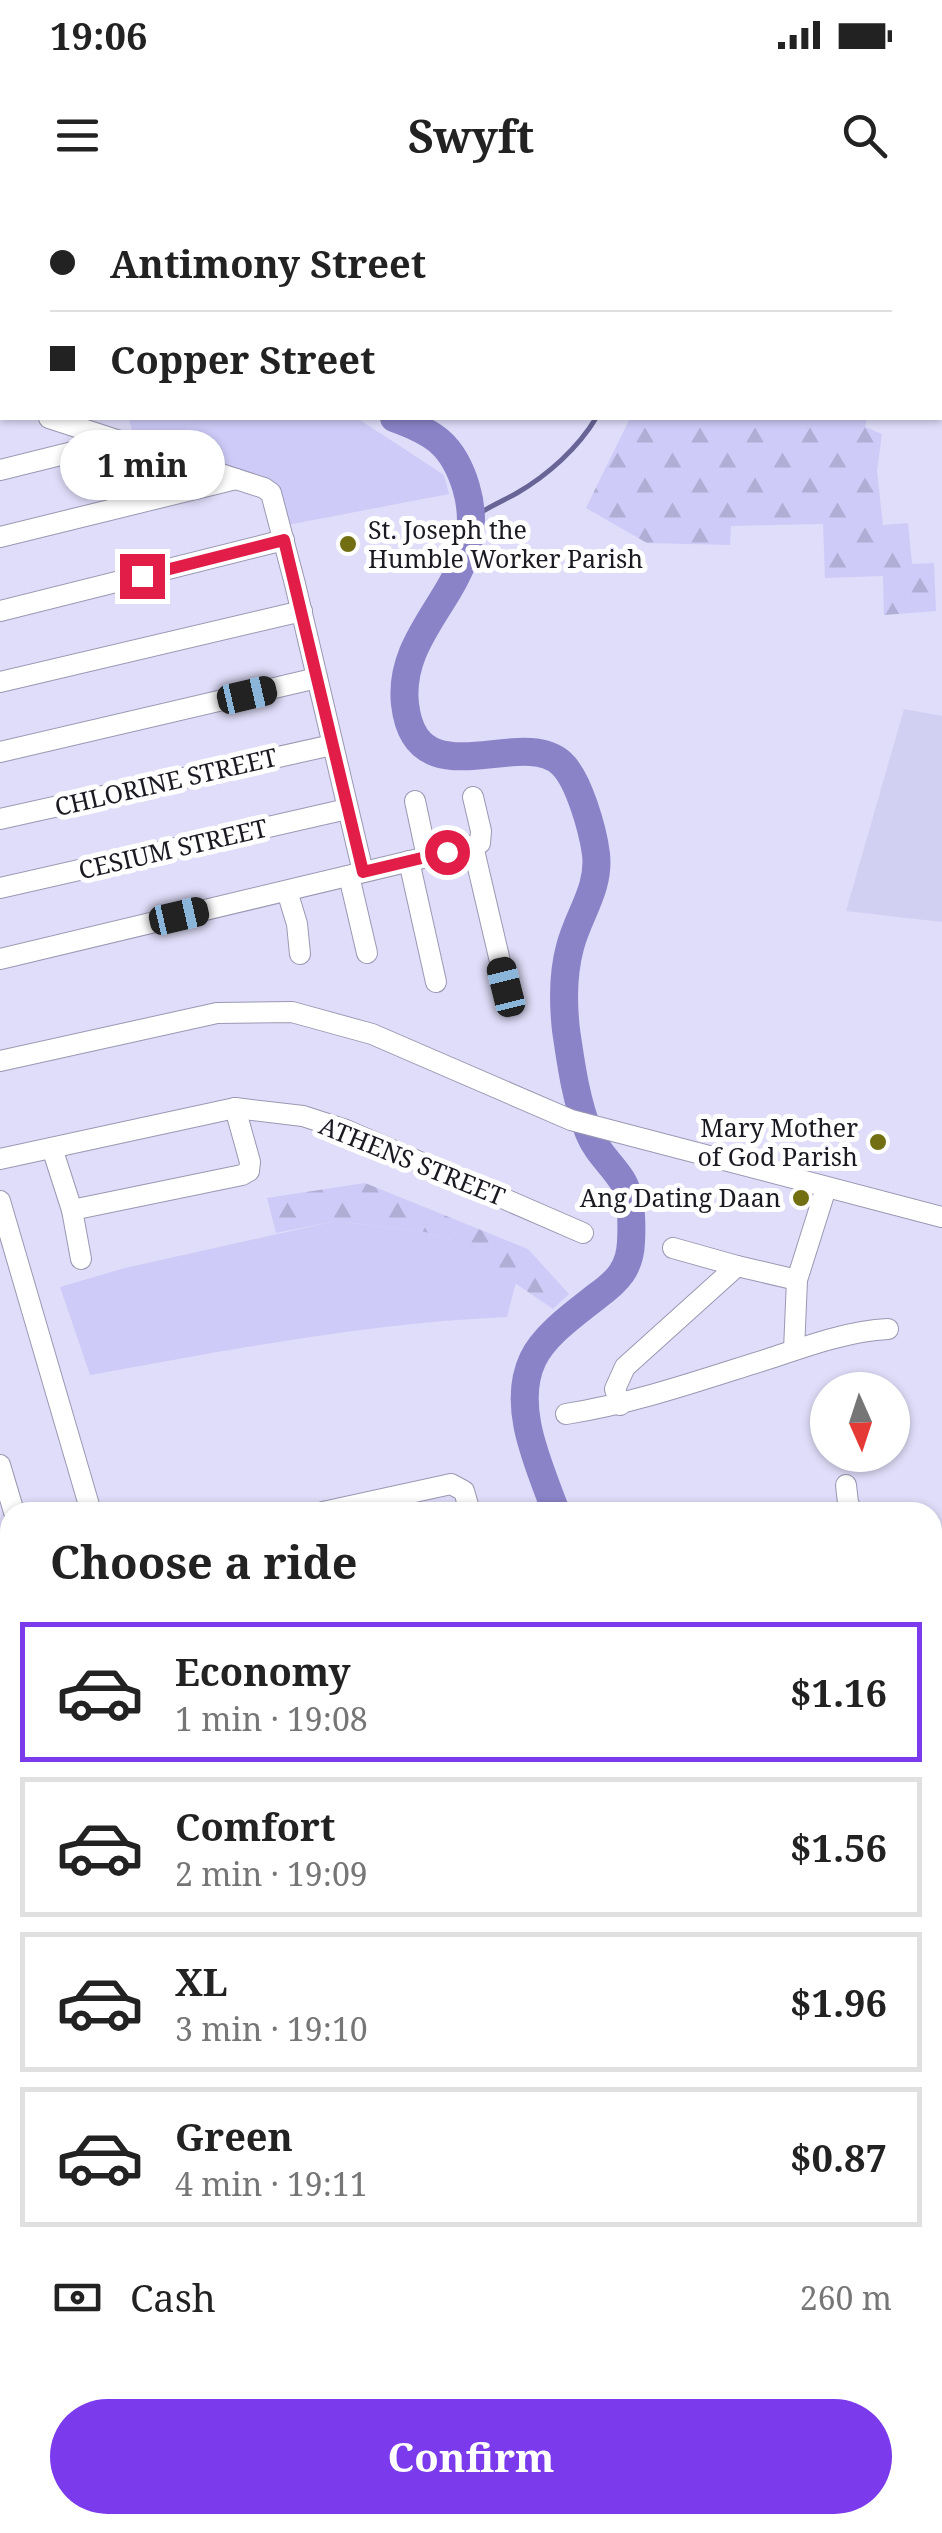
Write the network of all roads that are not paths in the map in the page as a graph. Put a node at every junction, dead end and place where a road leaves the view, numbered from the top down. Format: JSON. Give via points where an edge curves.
{"nodes":[{"id":1,"x":59,"y":420,"type":"edge"},
{"id":2,"x":118,"y":440,"type":"junction"},
{"id":3,"x":0,"y":470,"type":"edge"},
{"id":4,"x":238,"y":479,"type":"junction"},
{"id":5,"x":0,"y":537,"type":"edge"},
{"id":6,"x":284,"y":540,"type":"junction"},
{"id":7,"x":0,"y":611,"type":"edge"},
{"id":8,"x":302,"y":611,"type":"junction"},
{"id":9,"x":317,"y":678,"type":"junction"},
{"id":10,"x":0,"y":682,"type":"edge"},
{"id":11,"x":332,"y":744,"type":"junction"},
{"id":12,"x":0,"y":752,"type":"edge"},
{"id":13,"x":473,"y":797,"type":"dead end"},
{"id":14,"x":415,"y":800,"type":"dead end"},
{"id":15,"x":346,"y":809,"type":"junction"},
{"id":16,"x":0,"y":819,"type":"edge"},
{"id":17,"x":473,"y":846,"type":"junction"},
{"id":18,"x":418,"y":859,"type":"junction"},
{"id":19,"x":356,"y":874,"type":"junction"},
{"id":20,"x":0,"y":888,"type":"edge"},
{"id":21,"x":287,"y":891,"type":"junction"},
{"id":22,"x":367,"y":953,"type":"dead end"},
{"id":23,"x":300,"y":954,"type":"dead end"},
{"id":24,"x":0,"y":959,"type":"edge"},
{"id":25,"x":436,"y":982,"type":"dead end"},
{"id":26,"x":506,"y":987,"type":"dead end"},
{"id":27,"x":0,"y":1061,"type":"edge"},
{"id":28,"x":235,"y":1108,"type":"junction"},
{"id":29,"x":52,"y":1148,"type":"junction"},
{"id":30,"x":0,"y":1159,"type":"edge"},
{"id":31,"x":826,"y":1188,"type":"junction"},
{"id":32,"x":0,"y":1200,"type":"edge"},
{"id":33,"x":72,"y":1210,"type":"junction"},
{"id":34,"x":942,"y":1217,"type":"edge"},
{"id":35,"x":583,"y":1233,"type":"dead end"},
{"id":36,"x":673,"y":1248,"type":"dead end"},
{"id":37,"x":82,"y":1259,"type":"dead end"},
{"id":38,"x":737,"y":1266,"type":"junction"},
{"id":39,"x":798,"y":1280,"type":"junction"},
{"id":40,"x":888,"y":1329,"type":"dead end"},
{"id":41,"x":794,"y":1350,"type":"junction"},
{"id":42,"x":620,"y":1406,"type":"junction"},
{"id":43,"x":566,"y":1414,"type":"dead end"},
{"id":44,"x":0,"y":1464,"type":"edge"},
{"id":45,"x":846,"y":1485,"type":"dead end"},
{"id":46,"x":11,"y":1502,"type":"edge"},
{"id":47,"x":89,"y":1502,"type":"edge"},
{"id":48,"x":369,"y":1502,"type":"edge"},
{"id":49,"x":467,"y":1502,"type":"edge"},
{"id":50,"x":848,"y":1502,"type":"edge"}],
"edges":[{"from":1,"to":2,"type":"street"},
{"from":2,"to":3,"type":"street"},
{"from":2,"to":4,"type":"street"},
{"from":4,"to":5,"type":"street"},
{"from":4,"to":6,"type":"street","via":[[271,494]]},
{"from":6,"to":7,"type":"street"},
{"from":6,"to":8,"type":"street"},
{"from":8,"to":9,"type":"street"},
{"from":8,"to":10,"type":"street"},
{"from":9,"to":11,"type":"street"},
{"from":9,"to":12,"type":"street"},
{"from":11,"to":15,"type":"street"},
{"from":11,"to":16,"type":"street","name":"CHLORINE STREET"},
{"from":13,"to":17,"type":"street","via":[[481,831]]},
{"from":14,"to":18,"type":"street"},
{"from":15,"to":19,"type":"street"},
{"from":15,"to":20,"type":"street","name":"CESIUM STREET"},
{"from":17,"to":18,"type":"street"},
{"from":17,"to":26,"type":"street"},
{"from":18,"to":19,"type":"street"},
{"from":18,"to":25,"type":"street"},
{"from":19,"to":21,"type":"street"},
{"from":19,"to":22,"type":"street"},
{"from":21,"to":23,"type":"street"},
{"from":21,"to":24,"type":"street"},
{"from":27,"to":31,"type":"street","via":[[216,1013],[292,1012],[372,1034],[571,1120]]},
{"from":28,"to":29,"type":"street","name":"ATHENS STREET"},
{"from":28,"to":33,"type":"street","via":[[249,1170]]},
{"from":28,"to":35,"type":"street","name":"ATHENS STREET","via":[[303,1116],[346,1130]]},
{"from":29,"to":30,"type":"street","name":"ATHENS STREET"},
{"from":29,"to":33,"type":"street"},
{"from":31,"to":34,"type":"street"},
{"from":31,"to":39,"type":"street"},
{"from":32,"to":47,"type":"street"},
{"from":33,"to":37,"type":"street"},
{"from":36,"to":38,"type":"street"},
{"from":38,"to":39,"type":"street"},
{"from":38,"to":42,"type":"street","via":[[625,1366],[616,1389]]},
{"from":39,"to":41,"type":"street"},
{"from":40,"to":41,"type":"street"},
{"from":41,"to":42,"type":"street"},
{"from":42,"to":43,"type":"street"},
{"from":44,"to":46,"type":"street"},
{"from":45,"to":50,"type":"street"},
{"from":48,"to":49,"type":"street","via":[[451,1484],[464,1491]]}]}
